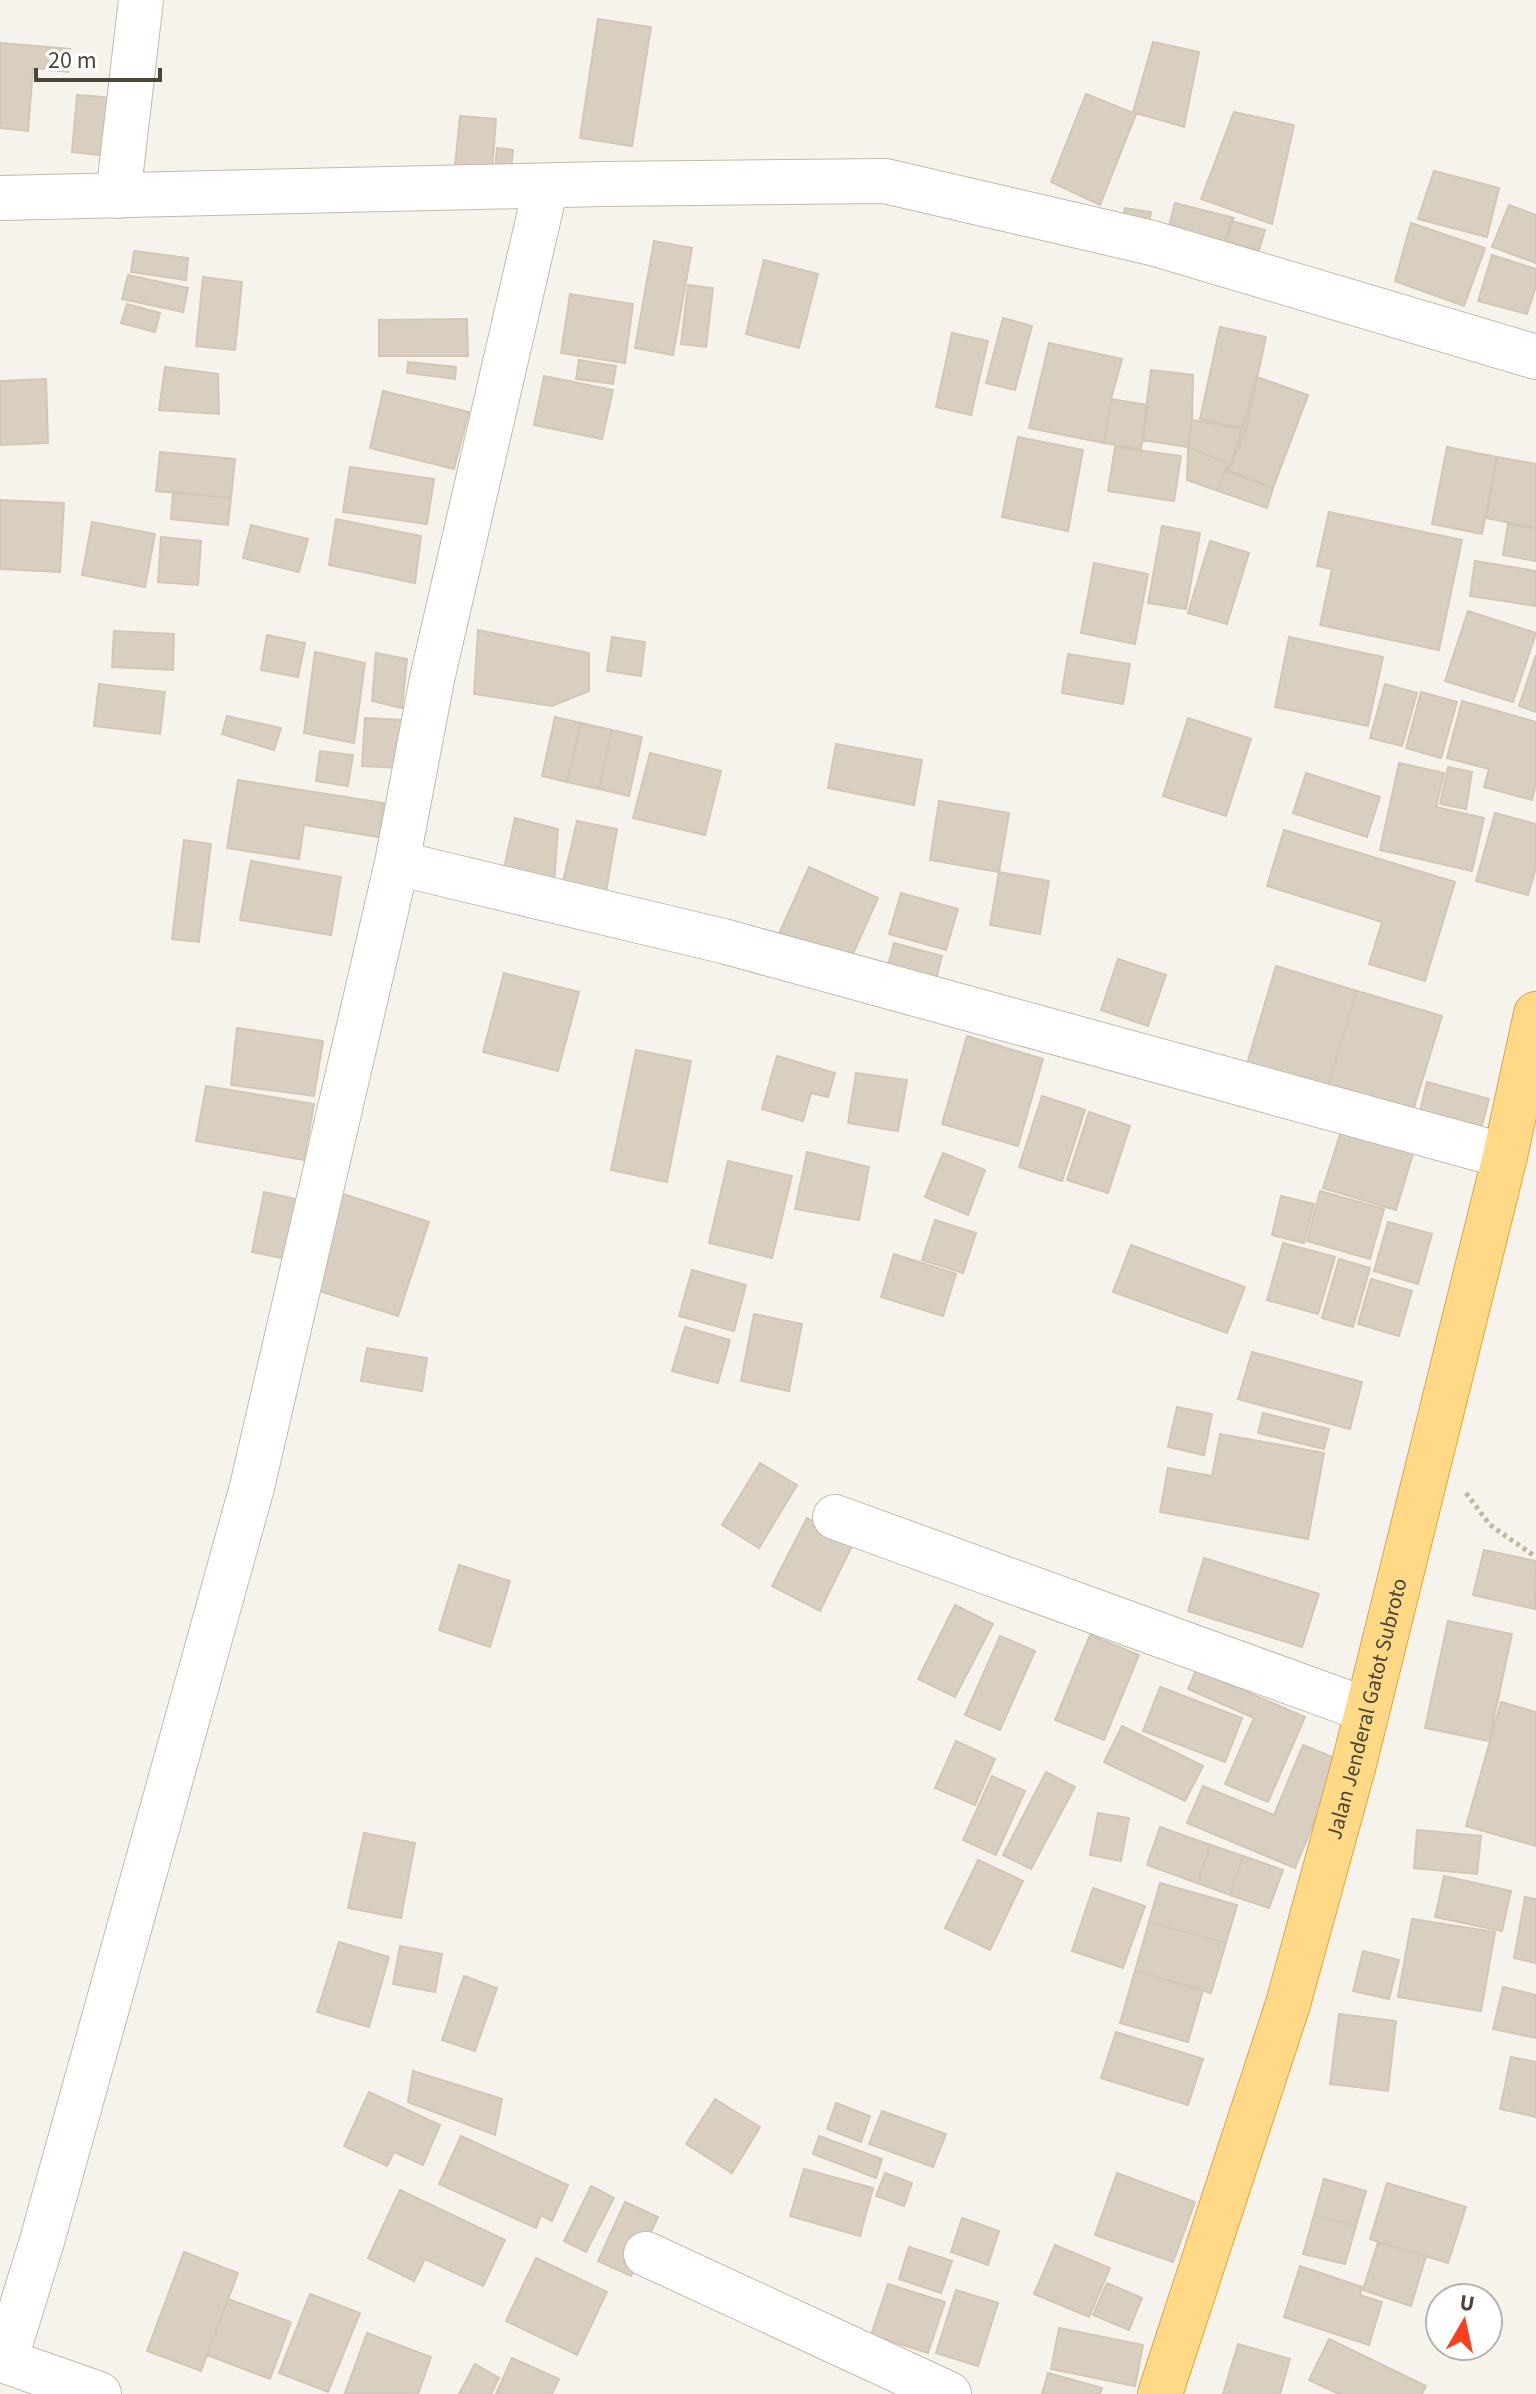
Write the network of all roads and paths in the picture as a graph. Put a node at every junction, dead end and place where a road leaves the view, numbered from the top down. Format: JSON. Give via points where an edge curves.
{"nodes":[{"id":1,"x":141,"y":0,"type":"edge"},
{"id":2,"x":546,"y":186,"type":"junction"},
{"id":3,"x":118,"y":196,"type":"junction"},
{"id":4,"x":0,"y":198,"type":"edge"},
{"id":5,"x":1536,"y":357,"type":"edge"},
{"id":6,"x":397,"y":863,"type":"junction"},
{"id":7,"x":1536,"y":1014,"type":"edge"},
{"id":8,"x":1505,"y":1156,"type":"junction"},
{"id":9,"x":1433,"y":1451,"type":"junction"},
{"id":10,"x":835,"y":1517,"type":"dead end"},
{"id":11,"x":1536,"y":1557,"type":"edge"},
{"id":12,"x":1367,"y":1710,"type":"junction"},
{"id":13,"x":646,"y":2254,"type":"dead end"},
{"id":14,"x":2,"y":2360,"type":"edge"},
{"id":15,"x":99,"y":2394,"type":"edge"},
{"id":16,"x":949,"y":2394,"type":"edge"},
{"id":17,"x":1160,"y":2394,"type":"edge"}],
"edges":[{"from":1,"to":3,"type":"street"},
{"from":2,"to":3,"type":"street"},
{"from":2,"to":5,"type":"street","via":[[885,181],[1152,243]]},
{"from":2,"to":6,"type":"street","via":[[435,664]]},
{"from":3,"to":4,"type":"street"},
{"from":6,"to":8,"type":"street","via":[[723,941]]},
{"from":6,"to":14,"type":"street","via":[[252,1487],[46,2226]]},
{"from":7,"to":8,"type":"highway","name":"Jalan Jenderal Gatot Subroto"},
{"from":8,"to":9,"type":"highway","name":"Jalan Jenderal Gatot Subroto"},
{"from":9,"to":11,"type":"path","via":[[1490,1525]]},
{"from":9,"to":12,"type":"highway","name":"Jalan Jenderal Gatot Subroto"},
{"from":10,"to":12,"type":"street"},
{"from":12,"to":17,"type":"highway","name":"Jalan Jenderal Gatot Subroto","via":[[1288,2004]]},
{"from":13,"to":16,"type":"street"},
{"from":14,"to":15,"type":"street"}]}
